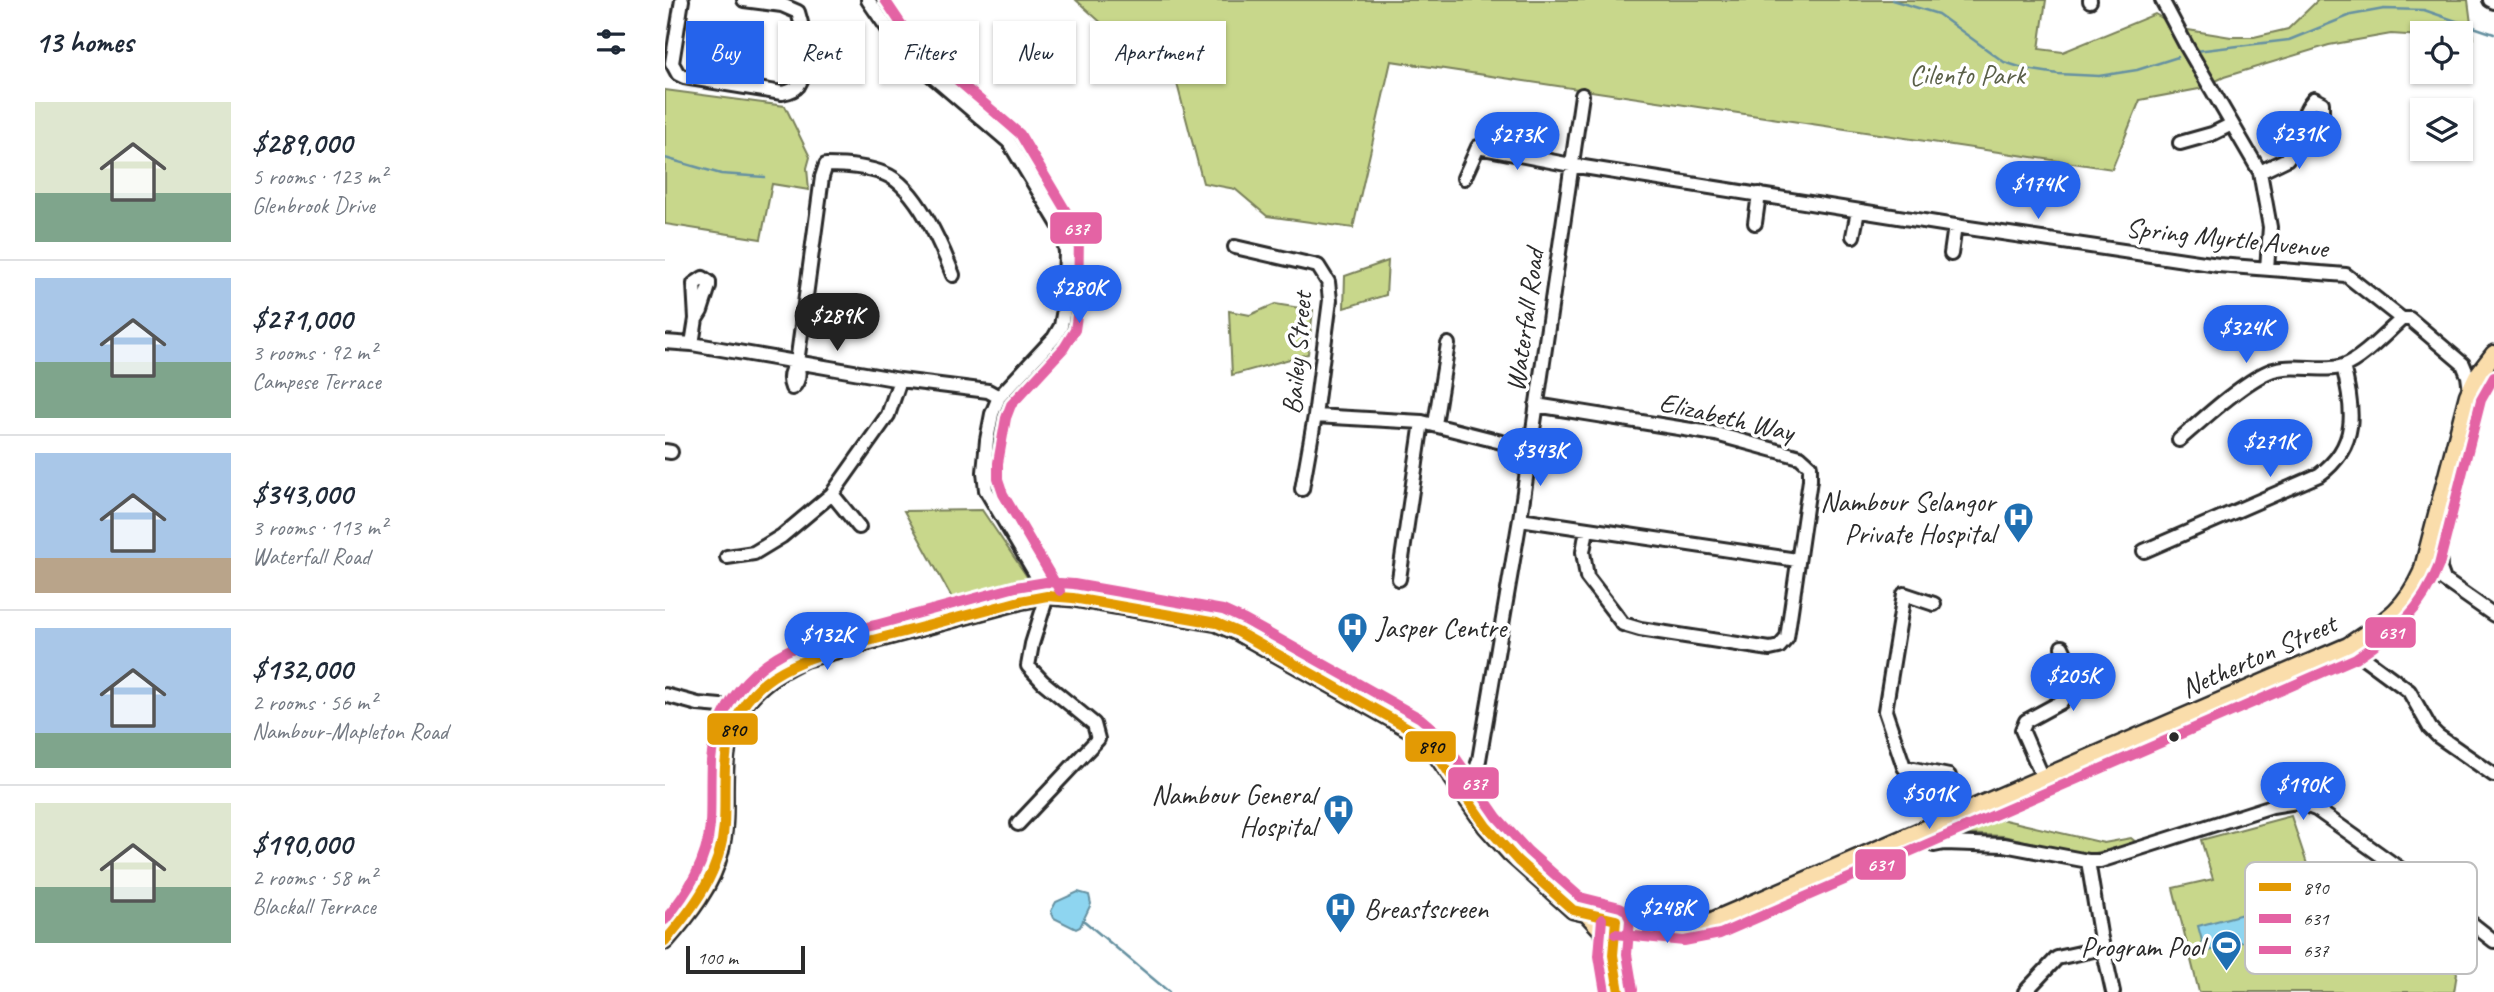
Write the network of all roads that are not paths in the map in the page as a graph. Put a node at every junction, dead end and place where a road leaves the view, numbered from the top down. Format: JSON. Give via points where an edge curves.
{"nodes":[{"id":1,"x":682,"y":0,"type":"edge"},
{"id":2,"x":744,"y":0,"type":"edge"},
{"id":3,"x":868,"y":0,"type":"edge"},
{"id":4,"x":2162,"y":0,"type":"edge"},
{"id":5,"x":1582,"y":95,"type":"dead end"},
{"id":6,"x":2232,"y":124,"type":"junction"},
{"id":7,"x":2307,"y":132,"type":"dead end"},
{"id":8,"x":2180,"y":143,"type":"dead end"},
{"id":9,"x":1571,"y":165,"type":"junction"},
{"id":10,"x":2260,"y":172,"type":"junction"},
{"id":11,"x":1464,"y":178,"type":"dead end"},
{"id":12,"x":1759,"y":194,"type":"junction"},
{"id":13,"x":1858,"y":211,"type":"junction"},
{"id":14,"x":1755,"y":223,"type":"dead end"},
{"id":15,"x":1955,"y":226,"type":"junction"},
{"id":16,"x":1853,"y":236,"type":"dead end"},
{"id":17,"x":1235,"y":247,"type":"dead end"},
{"id":18,"x":1951,"y":254,"type":"dead end"},
{"id":19,"x":2267,"y":269,"type":"junction"},
{"id":20,"x":953,"y":275,"type":"dead end"},
{"id":21,"x":696,"y":319,"type":"dead end"},
{"id":22,"x":2402,"y":319,"type":"junction"},
{"id":23,"x":665,"y":342,"type":"edge"},
{"id":24,"x":692,"y":344,"type":"junction"},
{"id":25,"x":1448,"y":344,"type":"dead end"},
{"id":26,"x":2494,"y":354,"type":"edge"},
{"id":27,"x":797,"y":363,"type":"junction"},
{"id":28,"x":2463,"y":364,"type":"junction"},
{"id":29,"x":2343,"y":366,"type":"junction"},
{"id":30,"x":2482,"y":369,"type":"junction"},
{"id":31,"x":900,"y":380,"type":"junction"},
{"id":32,"x":2470,"y":392,"type":"junction"},
{"id":33,"x":999,"y":397,"type":"junction"},
{"id":34,"x":1536,"y":405,"type":"junction"},
{"id":35,"x":1315,"y":416,"type":"junction"},
{"id":36,"x":1429,"y":423,"type":"junction"},
{"id":37,"x":2179,"y":440,"type":"dead end"},
{"id":38,"x":1529,"y":449,"type":"junction"},
{"id":39,"x":1302,"y":489,"type":"dead end"},
{"id":40,"x":832,"y":495,"type":"junction"},
{"id":41,"x":2441,"y":500,"type":"junction"},
{"id":42,"x":1520,"y":519,"type":"junction"},
{"id":43,"x":859,"y":527,"type":"dead end"},
{"id":44,"x":1587,"y":529,"type":"junction"},
{"id":45,"x":2144,"y":551,"type":"dead end"},
{"id":46,"x":727,"y":556,"type":"dead end"},
{"id":47,"x":1797,"y":559,"type":"junction"},
{"id":48,"x":1399,"y":579,"type":"dead end"},
{"id":49,"x":1047,"y":596,"type":"junction"},
{"id":50,"x":1934,"y":604,"type":"dead end"},
{"id":51,"x":2494,"y":615,"type":"edge"},
{"id":52,"x":2348,"y":646,"type":"junction"},
{"id":53,"x":2062,"y":647,"type":"dead end"},
{"id":54,"x":665,"y":695,"type":"edge"},
{"id":55,"x":739,"y":711,"type":"junction"},
{"id":56,"x":2494,"y":775,"type":"edge"},
{"id":57,"x":2042,"y":778,"type":"junction"},
{"id":58,"x":1467,"y":800,"type":"junction"},
{"id":59,"x":1955,"y":815,"type":"junction"},
{"id":60,"x":1019,"y":824,"type":"dead end"},
{"id":61,"x":1922,"y":830,"type":"junction"},
{"id":62,"x":1958,"y":843,"type":"junction"},
{"id":63,"x":2088,"y":861,"type":"junction"},
{"id":64,"x":2391,"y":862,"type":"edge"},
{"id":65,"x":1590,"y":916,"type":"junction"},
{"id":66,"x":1616,"y":920,"type":"junction"},
{"id":67,"x":2477,"y":928,"type":"edge"},
{"id":68,"x":665,"y":941,"type":"edge"},
{"id":69,"x":2494,"y":941,"type":"edge"},
{"id":70,"x":2103,"y":948,"type":"junction"},
{"id":71,"x":1613,"y":955,"type":"junction"},
{"id":72,"x":1619,"y":992,"type":"edge"},
{"id":73,"x":2025,"y":992,"type":"edge"},
{"id":74,"x":2113,"y":992,"type":"edge"}],
"edges":[{"from":1,"to":2,"type":"street","via":[[672,63],[678,74],[792,91],[799,85],[806,51],[797,12],[782,5]]},
{"from":3,"to":33,"type":"street","via":[[904,52],[1009,142],[1065,237],[1061,326]]},
{"from":4,"to":6,"type":"street"},
{"from":5,"to":9,"type":"street","name":"Waterfall Road"},
{"from":6,"to":8,"type":"street"},
{"from":6,"to":10,"type":"street"},
{"from":7,"to":10,"type":"street","via":[[2287,159]]},
{"from":9,"to":11,"type":"street","name":"Spring Myrtle Avenue","via":[[1478,147]]},
{"from":9,"to":12,"type":"street","name":"Spring Myrtle Avenue"},
{"from":9,"to":34,"type":"street","name":"Waterfall Road"},
{"from":10,"to":19,"type":"street","via":[[2270,227]]},
{"from":12,"to":13,"type":"street","name":"Spring Myrtle Avenue"},
{"from":12,"to":14,"type":"street"},
{"from":13,"to":15,"type":"street","name":"Spring Myrtle Avenue"},
{"from":13,"to":16,"type":"street"},
{"from":15,"to":18,"type":"street"},
{"from":15,"to":19,"type":"street","name":"Spring Myrtle Avenue"},
{"from":17,"to":35,"type":"street","name":"Bailey Street","via":[[1318,266],[1328,282],[1330,300]]},
{"from":19,"to":22,"type":"street","name":"Spring Myrtle Avenue","via":[[2346,275]]},
{"from":20,"to":27,"type":"street","via":[[913,197],[887,174],[826,165]]},
{"from":21,"to":24,"type":"street"},
{"from":22,"to":28,"type":"street","name":"Spring Myrtle Avenue","via":[[2410,319]]},
{"from":22,"to":29,"type":"street"},
{"from":23,"to":24,"type":"street"},
{"from":24,"to":27,"type":"street"},
{"from":25,"to":36,"type":"street"},
{"from":26,"to":30,"type":"main road","name":"Netherton Street"},
{"from":27,"to":31,"type":"street"},
{"from":28,"to":30,"type":"street","name":"Spring Myrtle Avenue"},
{"from":28,"to":32,"type":"street"},
{"from":29,"to":37,"type":"street","via":[[2268,372]]},
{"from":29,"to":45,"type":"street","via":[[2351,416],[2348,440],[2329,468]]},
{"from":30,"to":32,"type":"main road","name":"Netherton Street"},
{"from":31,"to":33,"type":"street","via":[[988,391]]},
{"from":31,"to":40,"type":"street","via":[[888,415]]},
{"from":32,"to":41,"type":"main road","name":"Netherton Street"},
{"from":33,"to":49,"type":"street","via":[[987,440],[986,490]]},
{"from":34,"to":38,"type":"street","name":"Waterfall Road"},
{"from":34,"to":47,"type":"street","name":"Elizabeth Way","via":[[1716,434],[1800,457],[1810,466],[1810,480]]},
{"from":35,"to":36,"type":"street"},
{"from":35,"to":39,"type":"street","name":"Bailey Street"},
{"from":36,"to":38,"type":"street"},
{"from":36,"to":48,"type":"street"},
{"from":38,"to":42,"type":"street","name":"Waterfall Road"},
{"from":40,"to":43,"type":"street"},
{"from":40,"to":46,"type":"street","via":[[754,553]]},
{"from":41,"to":51,"type":"street","via":[[2438,527],[2444,580]]},
{"from":41,"to":52,"type":"main road","name":"Netherton Street","via":[[2425,562],[2409,598],[2391,617]]},
{"from":42,"to":44,"type":"street"},
{"from":42,"to":58,"type":"street","name":"Waterfall Road","via":[[1479,760]]},
{"from":44,"to":47,"type":"street"},
{"from":44,"to":47,"type":"street","name":"Elizabeth Way","via":[[1583,552],[1587,577],[1623,624],[1770,649],[1787,638]]},
{"from":49,"to":55,"type":"main road","via":[[806,658],[779,670],[756,688]]},
{"from":49,"to":58,"type":"main road","via":[[1201,618],[1238,632],[1412,730],[1429,744]]},
{"from":49,"to":60,"type":"street","via":[[1028,666],[1094,724],[1098,739]]},
{"from":50,"to":59,"type":"street","via":[[1904,594],[1885,711],[1904,767],[1949,776],[1946,803]]},
{"from":52,"to":56,"type":"street","via":[[2409,691],[2438,736]]},
{"from":52,"to":57,"type":"main road","name":"Netherton Street"},
{"from":53,"to":57,"type":"street","via":[[2075,675],[2061,702],[2026,721],[2022,730]]},
{"from":54,"to":55,"type":"street"},
{"from":55,"to":68,"type":"main road","via":[[726,755],[719,856],[701,894]]},
{"from":57,"to":59,"type":"main road","name":"Netherton Street"},
{"from":58,"to":65,"type":"main road","via":[[1510,853],[1573,910]]},
{"from":59,"to":61,"type":"main road","name":"Netherton Street"},
{"from":59,"to":62,"type":"street","via":[[1946,830]]},
{"from":61,"to":62,"type":"street","via":[[1944,843]]},
{"from":61,"to":66,"type":"main road","name":"Netherton Street","via":[[1705,924],[1675,927]]},
{"from":62,"to":63,"type":"street","via":[[2011,846]]},
{"from":63,"to":64,"type":"street","via":[[2297,802],[2316,808]]},
{"from":63,"to":70,"type":"street"},
{"from":65,"to":66,"type":"main road","name":"Netherton Street"},
{"from":65,"to":71,"type":"main road"},
{"from":66,"to":71,"type":"street"},
{"from":67,"to":69,"type":"street"},
{"from":70,"to":73,"type":"street","via":[[2057,958]]},
{"from":70,"to":74,"type":"street"},
{"from":71,"to":72,"type":"street"}]}
